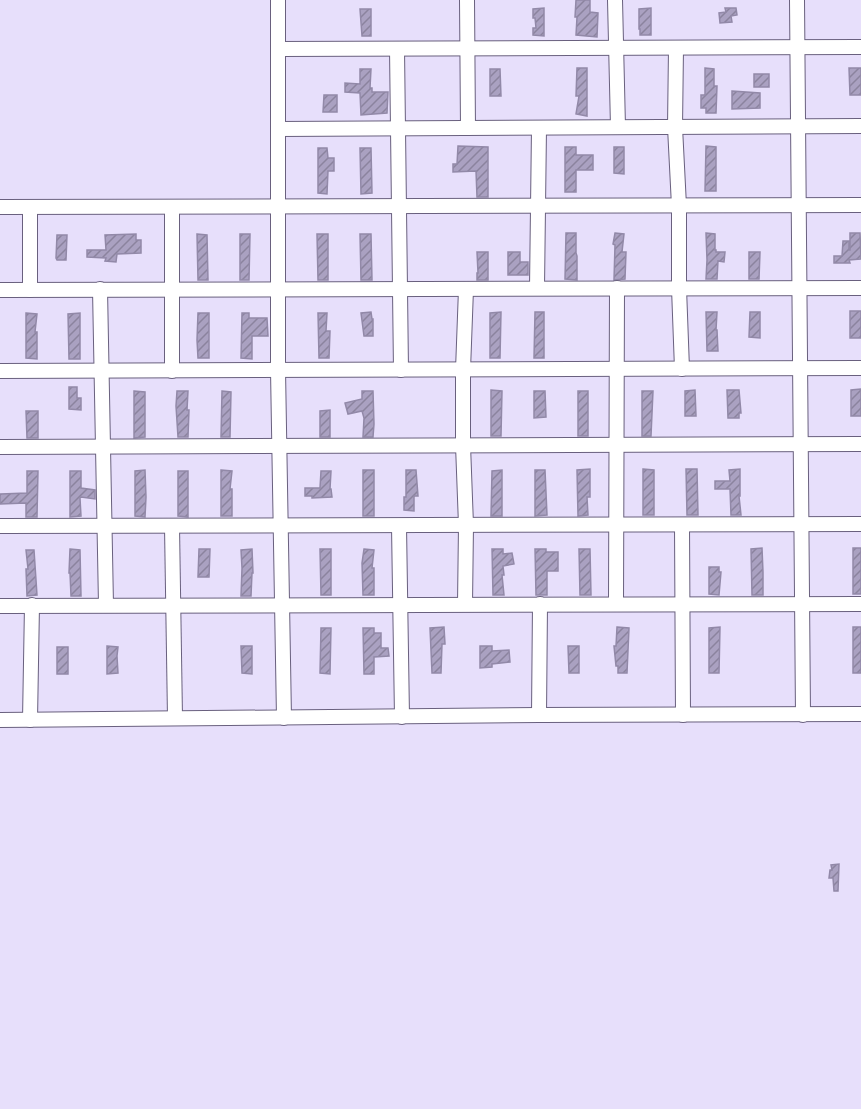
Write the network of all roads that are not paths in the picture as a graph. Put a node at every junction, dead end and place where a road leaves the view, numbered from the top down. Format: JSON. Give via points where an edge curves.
{"nodes":[{"id":1,"x":278,"y":0,"type":"edge"},
{"id":2,"x":467,"y":0,"type":"edge"},
{"id":3,"x":615,"y":0,"type":"edge"},
{"id":4,"x":797,"y":0,"type":"edge"},
{"id":5,"x":861,"y":47,"type":"edge"},
{"id":6,"x":617,"y":48,"type":"junction"},
{"id":7,"x":676,"y":48,"type":"junction"},
{"id":8,"x":798,"y":48,"type":"junction"},
{"id":9,"x":278,"y":49,"type":"junction"},
{"id":10,"x":397,"y":49,"type":"junction"},
{"id":11,"x":467,"y":49,"type":"junction"},
{"id":12,"x":798,"y":126,"type":"junction"},
{"id":13,"x":861,"y":126,"type":"edge"},
{"id":14,"x":618,"y":127,"type":"junction"},
{"id":15,"x":675,"y":127,"type":"junction"},
{"id":16,"x":398,"y":128,"type":"junction"},
{"id":17,"x":468,"y":128,"type":"junction"},
{"id":18,"x":539,"y":128,"type":"junction"},
{"id":19,"x":278,"y":129,"type":"junction"},
{"id":20,"x":799,"y":205,"type":"junction"},
{"id":21,"x":861,"y":205,"type":"edge"},
{"id":22,"x":399,"y":206,"type":"junction"},
{"id":23,"x":537,"y":206,"type":"junction"},
{"id":24,"x":679,"y":206,"type":"junction"},
{"id":25,"x":0,"y":207,"type":"edge"},
{"id":26,"x":30,"y":207,"type":"junction"},
{"id":27,"x":172,"y":207,"type":"junction"},
{"id":28,"x":278,"y":207,"type":"junction"},
{"id":29,"x":537,"y":288,"type":"junction"},
{"id":30,"x":617,"y":288,"type":"junction"},
{"id":31,"x":679,"y":288,"type":"junction"},
{"id":32,"x":799,"y":288,"type":"junction"},
{"id":33,"x":861,"y":288,"type":"edge"},
{"id":34,"x":172,"y":289,"type":"junction"},
{"id":35,"x":278,"y":289,"type":"junction"},
{"id":36,"x":400,"y":289,"type":"junction"},
{"id":37,"x":466,"y":289,"type":"junction"},
{"id":38,"x":0,"y":290,"type":"edge"},
{"id":39,"x":30,"y":290,"type":"junction"},
{"id":40,"x":100,"y":290,"type":"junction"},
{"id":41,"x":861,"y":368,"type":"edge"},
{"id":42,"x":616,"y":369,"type":"junction"},
{"id":43,"x":682,"y":369,"type":"junction"},
{"id":44,"x":800,"y":369,"type":"junction"},
{"id":45,"x":278,"y":370,"type":"junction"},
{"id":46,"x":401,"y":370,"type":"junction"},
{"id":47,"x":463,"y":370,"type":"junction"},
{"id":48,"x":0,"y":371,"type":"edge"},
{"id":49,"x":101,"y":371,"type":"junction"},
{"id":50,"x":172,"y":371,"type":"junction"},
{"id":51,"x":801,"y":444,"type":"junction"},
{"id":52,"x":861,"y":444,"type":"edge"},
{"id":53,"x":463,"y":445,"type":"junction"},
{"id":54,"x":616,"y":445,"type":"junction"},
{"id":55,"x":103,"y":446,"type":"junction"},
{"id":56,"x":280,"y":446,"type":"junction"},
{"id":57,"x":0,"y":447,"type":"edge"},
{"id":58,"x":861,"y":524,"type":"edge"},
{"id":59,"x":466,"y":525,"type":"junction"},
{"id":60,"x":616,"y":525,"type":"junction"},
{"id":61,"x":682,"y":525,"type":"junction"},
{"id":62,"x":802,"y":525,"type":"junction"},
{"id":63,"x":0,"y":526,"type":"edge"},
{"id":64,"x":104,"y":526,"type":"junction"},
{"id":65,"x":172,"y":526,"type":"junction"},
{"id":66,"x":282,"y":526,"type":"junction"},
{"id":67,"x":399,"y":526,"type":"junction"},
{"id":68,"x":465,"y":604,"type":"junction"},
{"id":69,"x":540,"y":604,"type":"junction"},
{"id":70,"x":616,"y":604,"type":"junction"},
{"id":71,"x":682,"y":604,"type":"junction"},
{"id":72,"x":802,"y":604,"type":"junction"},
{"id":73,"x":861,"y":604,"type":"edge"},
{"id":74,"x":32,"y":605,"type":"junction"},
{"id":75,"x":106,"y":605,"type":"junction"},
{"id":76,"x":172,"y":605,"type":"junction"},
{"id":77,"x":282,"y":605,"type":"junction"},
{"id":78,"x":399,"y":605,"type":"junction"},
{"id":79,"x":0,"y":606,"type":"edge"},
{"id":80,"x":683,"y":714,"type":"junction"},
{"id":81,"x":803,"y":714,"type":"junction"},
{"id":82,"x":861,"y":714,"type":"edge"},
{"id":83,"x":539,"y":715,"type":"junction"},
{"id":84,"x":402,"y":717,"type":"junction"},
{"id":85,"x":175,"y":718,"type":"junction"},
{"id":86,"x":284,"y":718,"type":"junction"},
{"id":87,"x":0,"y":720,"type":"edge"},
{"id":88,"x":30,"y":720,"type":"junction"}],
"edges":[{"from":1,"to":9,"type":"street"},
{"from":2,"to":11,"type":"street"},
{"from":3,"to":6,"type":"street"},
{"from":4,"to":8,"type":"street"},
{"from":5,"to":8,"type":"street"},
{"from":6,"to":7,"type":"street"},
{"from":6,"to":11,"type":"street"},
{"from":6,"to":14,"type":"street"},
{"from":7,"to":8,"type":"street"},
{"from":7,"to":15,"type":"street"},
{"from":8,"to":12,"type":"street"},
{"from":9,"to":10,"type":"street"},
{"from":9,"to":19,"type":"street"},
{"from":10,"to":11,"type":"street"},
{"from":10,"to":16,"type":"street"},
{"from":11,"to":17,"type":"street"},
{"from":12,"to":13,"type":"street"},
{"from":12,"to":15,"type":"street"},
{"from":12,"to":20,"type":"street"},
{"from":14,"to":15,"type":"street"},
{"from":14,"to":18,"type":"street"},
{"from":15,"to":24,"type":"street"},
{"from":16,"to":17,"type":"street"},
{"from":16,"to":19,"type":"street"},
{"from":16,"to":22,"type":"street"},
{"from":17,"to":18,"type":"street"},
{"from":18,"to":23,"type":"street"},
{"from":19,"to":28,"type":"street"},
{"from":20,"to":21,"type":"street"},
{"from":20,"to":24,"type":"street"},
{"from":20,"to":32,"type":"street"},
{"from":22,"to":23,"type":"street"},
{"from":22,"to":28,"type":"street"},
{"from":22,"to":36,"type":"street"},
{"from":23,"to":24,"type":"street"},
{"from":23,"to":29,"type":"street"},
{"from":24,"to":31,"type":"street"},
{"from":25,"to":26,"type":"street"},
{"from":26,"to":27,"type":"street"},
{"from":26,"to":39,"type":"street"},
{"from":27,"to":28,"type":"street"},
{"from":27,"to":34,"type":"street"},
{"from":28,"to":35,"type":"street"},
{"from":29,"to":30,"type":"street"},
{"from":29,"to":37,"type":"street"},
{"from":30,"to":31,"type":"street"},
{"from":30,"to":42,"type":"street"},
{"from":31,"to":32,"type":"street"},
{"from":31,"to":43,"type":"street"},
{"from":32,"to":33,"type":"street"},
{"from":32,"to":44,"type":"street"},
{"from":34,"to":35,"type":"street"},
{"from":34,"to":40,"type":"street"},
{"from":34,"to":50,"type":"street"},
{"from":35,"to":36,"type":"street"},
{"from":35,"to":45,"type":"street"},
{"from":36,"to":37,"type":"street"},
{"from":36,"to":46,"type":"street"},
{"from":37,"to":47,"type":"street"},
{"from":38,"to":39,"type":"street"},
{"from":39,"to":40,"type":"street"},
{"from":40,"to":49,"type":"street"},
{"from":41,"to":44,"type":"street"},
{"from":42,"to":43,"type":"street"},
{"from":42,"to":47,"type":"street"},
{"from":42,"to":54,"type":"street"},
{"from":43,"to":44,"type":"street"},
{"from":44,"to":51,"type":"street"},
{"from":45,"to":46,"type":"street"},
{"from":45,"to":50,"type":"street"},
{"from":45,"to":56,"type":"street"},
{"from":46,"to":47,"type":"street"},
{"from":47,"to":53,"type":"street"},
{"from":48,"to":49,"type":"street"},
{"from":49,"to":50,"type":"street"},
{"from":49,"to":55,"type":"street"},
{"from":51,"to":52,"type":"street"},
{"from":51,"to":54,"type":"street"},
{"from":51,"to":62,"type":"street"},
{"from":53,"to":54,"type":"street"},
{"from":53,"to":56,"type":"street"},
{"from":53,"to":59,"type":"street"},
{"from":54,"to":60,"type":"street"},
{"from":55,"to":56,"type":"street"},
{"from":55,"to":57,"type":"street"},
{"from":55,"to":64,"type":"street"},
{"from":56,"to":66,"type":"street"},
{"from":58,"to":62,"type":"street"},
{"from":59,"to":60,"type":"street"},
{"from":59,"to":67,"type":"street"},
{"from":59,"to":68,"type":"street"},
{"from":60,"to":61,"type":"street"},
{"from":60,"to":70,"type":"street"},
{"from":61,"to":62,"type":"street"},
{"from":61,"to":71,"type":"street"},
{"from":62,"to":72,"type":"street"},
{"from":63,"to":64,"type":"street"},
{"from":64,"to":65,"type":"street"},
{"from":64,"to":75,"type":"street"},
{"from":65,"to":66,"type":"street"},
{"from":65,"to":76,"type":"street"},
{"from":66,"to":67,"type":"street"},
{"from":66,"to":77,"type":"street"},
{"from":67,"to":78,"type":"street"},
{"from":68,"to":69,"type":"street"},
{"from":68,"to":78,"type":"street"},
{"from":69,"to":70,"type":"street"},
{"from":69,"to":83,"type":"street"},
{"from":70,"to":71,"type":"street"},
{"from":71,"to":72,"type":"street"},
{"from":71,"to":80,"type":"street"},
{"from":72,"to":73,"type":"street"},
{"from":72,"to":81,"type":"street"},
{"from":74,"to":75,"type":"street"},
{"from":74,"to":79,"type":"street"},
{"from":74,"to":88,"type":"street"},
{"from":75,"to":76,"type":"street"},
{"from":76,"to":77,"type":"street"},
{"from":76,"to":85,"type":"street"},
{"from":77,"to":78,"type":"street"},
{"from":77,"to":86,"type":"street"},
{"from":78,"to":84,"type":"street"},
{"from":80,"to":81,"type":"street"},
{"from":80,"to":83,"type":"street"},
{"from":81,"to":82,"type":"street"},
{"from":83,"to":84,"type":"street"},
{"from":84,"to":86,"type":"street"},
{"from":85,"to":86,"type":"street"},
{"from":85,"to":88,"type":"street"},
{"from":87,"to":88,"type":"street"}]}
